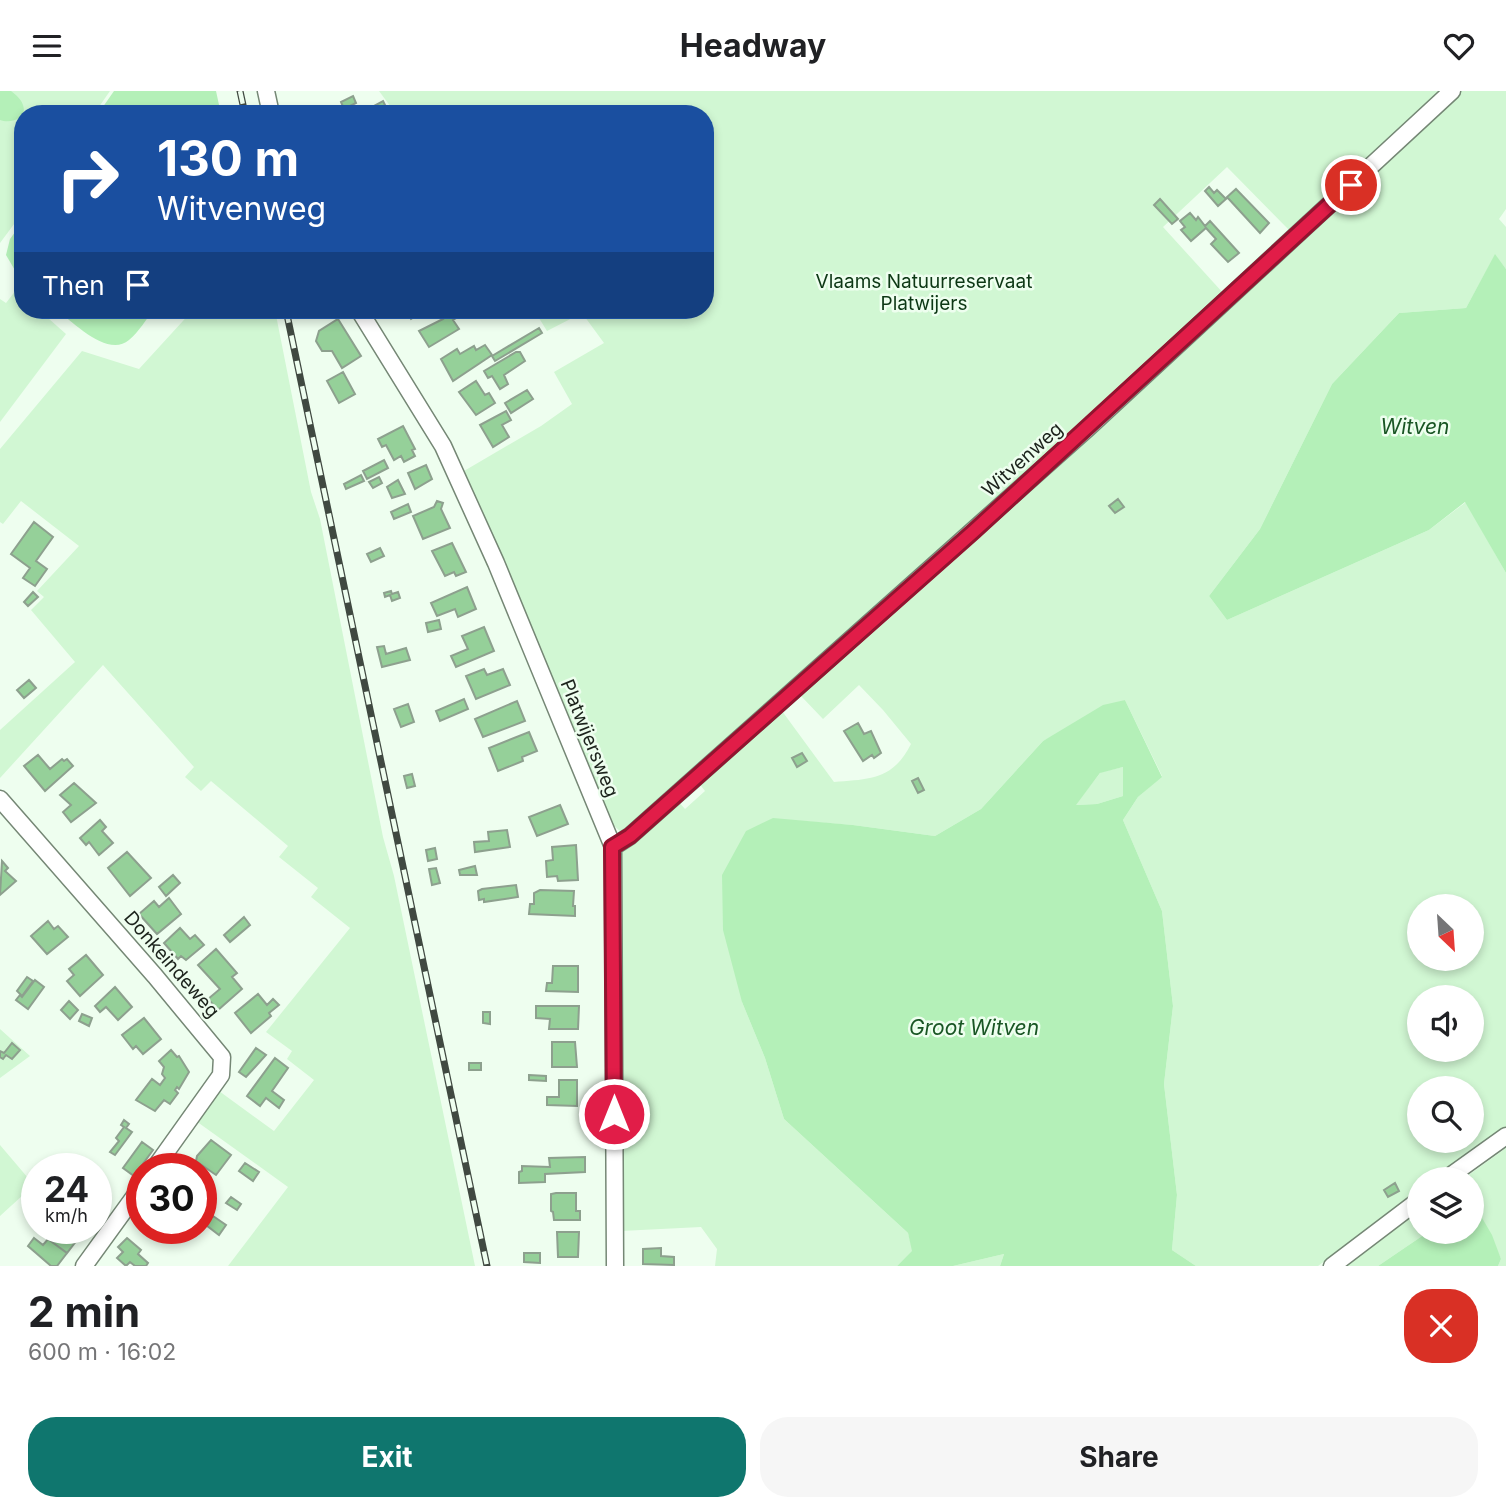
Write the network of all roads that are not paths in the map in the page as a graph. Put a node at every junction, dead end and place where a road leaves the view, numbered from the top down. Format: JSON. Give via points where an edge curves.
{"nodes":[{"id":1,"x":1452,"y":91,"type":"edge"},
{"id":2,"x":365,"y":319,"type":"edge"},
{"id":3,"x":0,"y":799,"type":"edge"},
{"id":4,"x":612,"y":847,"type":"junction"},
{"id":5,"x":1506,"y":1136,"type":"edge"},
{"id":6,"x":165,"y":1153,"type":"edge"},
{"id":7,"x":1463,"y":1167,"type":"edge"},
{"id":8,"x":126,"y":1208,"type":"edge"},
{"id":9,"x":1407,"y":1209,"type":"edge"},
{"id":10,"x":84,"y":1266,"type":"edge"},
{"id":11,"x":615,"y":1266,"type":"edge"},
{"id":12,"x":1332,"y":1266,"type":"edge"}],
"edges":[{"from":1,"to":4,"type":"street","name":"Witvenweg","via":[[985,521],[630,836]]},
{"from":2,"to":4,"type":"street","name":"Platwijersweg","via":[[454,469]]},
{"from":3,"to":6,"type":"street","name":"Donkeindeweg","via":[[222,1057],[221,1075]]},
{"from":4,"to":11,"type":"street","name":"Platwijersweg"},
{"from":5,"to":7,"type":"street"},
{"from":8,"to":10,"type":"street"},
{"from":9,"to":12,"type":"street"}]}
